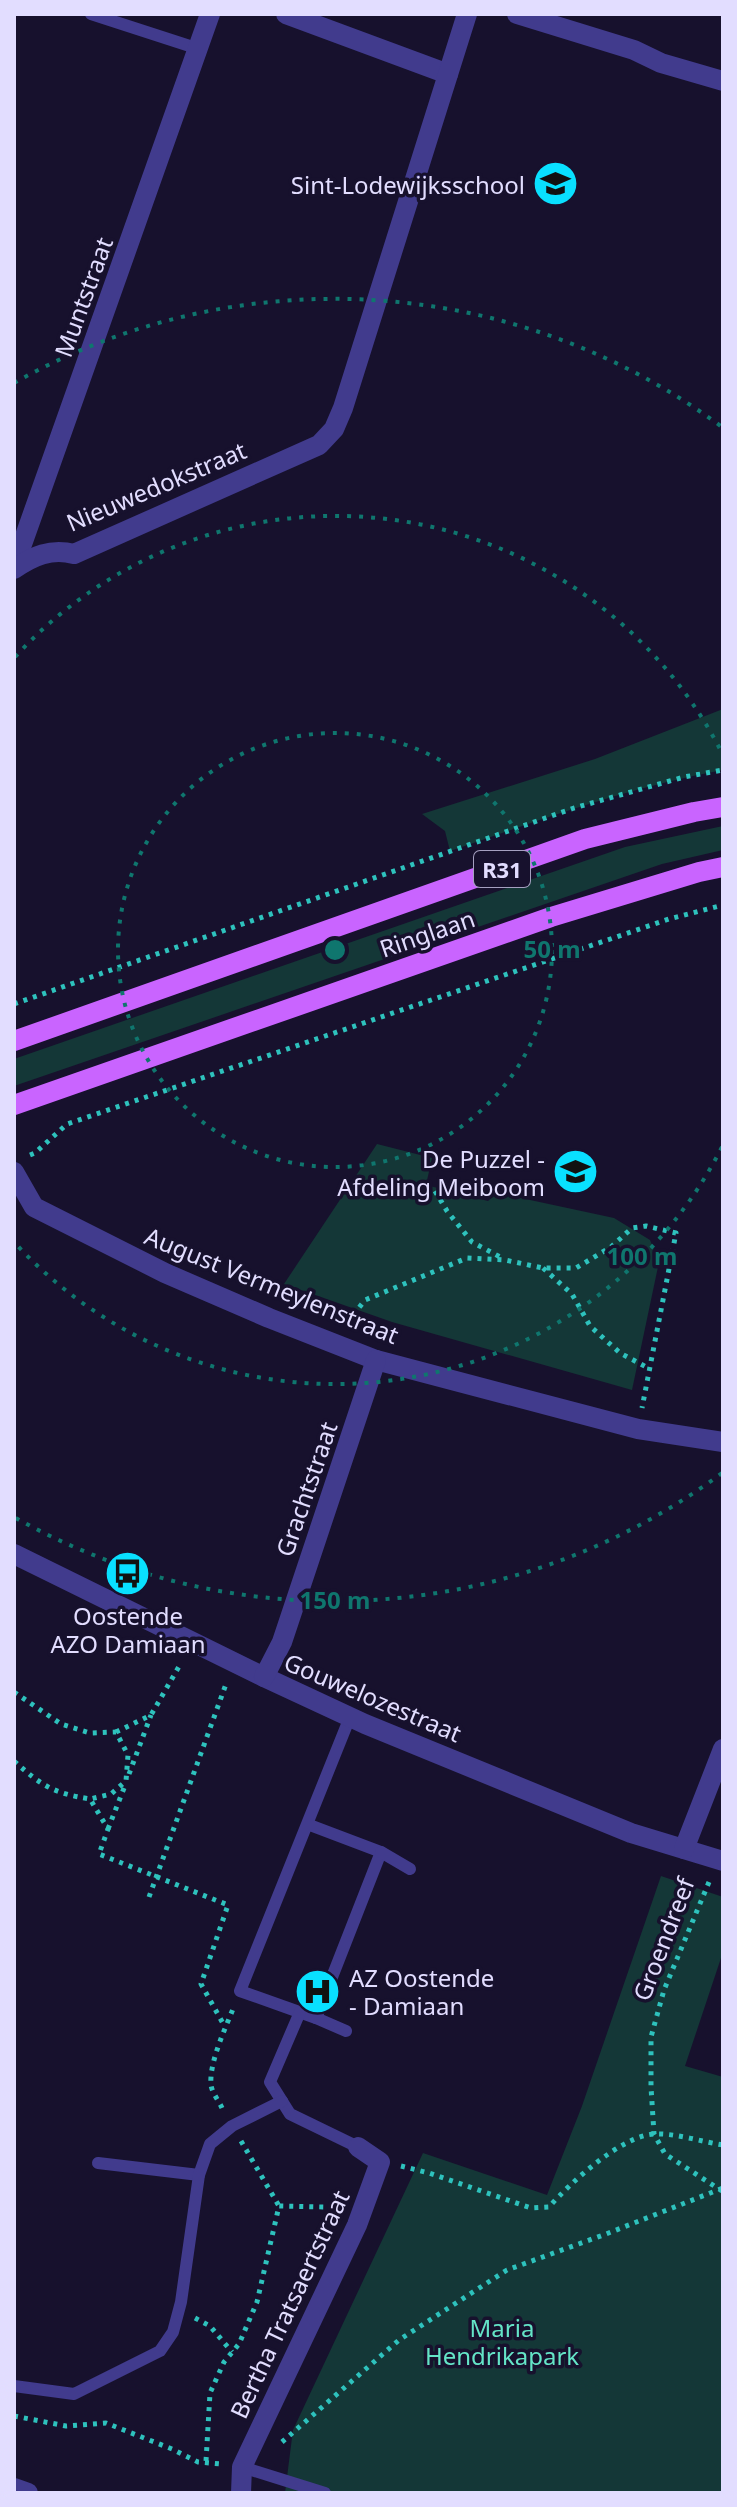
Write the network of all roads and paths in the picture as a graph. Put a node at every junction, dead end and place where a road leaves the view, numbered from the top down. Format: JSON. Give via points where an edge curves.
{"nodes":[{"id":1,"x":91,"y":14,"type":"edge"},
{"id":2,"x":210,"y":14,"type":"edge"},
{"id":3,"x":286,"y":14,"type":"edge"},
{"id":4,"x":467,"y":14,"type":"edge"},
{"id":5,"x":517,"y":14,"type":"edge"},
{"id":6,"x":199,"y":49,"type":"junction"},
{"id":7,"x":448,"y":74,"type":"junction"},
{"id":8,"x":723,"y":81,"type":"edge"},
{"id":9,"x":20,"y":565,"type":"edge"},
{"id":10,"x":723,"y":770,"type":"edge"},
{"id":11,"x":723,"y":807,"type":"edge"},
{"id":12,"x":723,"y":867,"type":"edge"},
{"id":13,"x":723,"y":905,"type":"edge"},
{"id":14,"x":14,"y":1004,"type":"edge"},
{"id":15,"x":14,"y":1041,"type":"edge"},
{"id":16,"x":14,"y":1105,"type":"edge"},
{"id":17,"x":19,"y":1164,"type":"edge"},
{"id":18,"x":435,"y":1191,"type":"dead end"},
{"id":19,"x":505,"y":1260,"type":"junction"},
{"id":20,"x":543,"y":1268,"type":"junction"},
{"id":21,"x":330,"y":1342,"type":"junction"},
{"id":22,"x":376,"y":1360,"type":"junction"},
{"id":23,"x":650,"y":1369,"type":"junction"},
{"id":24,"x":638,"y":1429,"type":"junction"},
{"id":25,"x":723,"y":1442,"type":"edge"},
{"id":26,"x":14,"y":1554,"type":"edge"},
{"id":27,"x":182,"y":1660,"type":"dead end"},
{"id":28,"x":236,"y":1663,"type":"junction"},
{"id":29,"x":264,"y":1677,"type":"junction"},
{"id":30,"x":14,"y":1692,"type":"edge"},
{"id":31,"x":151,"y":1715,"type":"junction"},
{"id":32,"x":350,"y":1717,"type":"junction"},
{"id":33,"x":116,"y":1732,"type":"junction"},
{"id":34,"x":723,"y":1749,"type":"edge"},
{"id":35,"x":14,"y":1761,"type":"edge"},
{"id":36,"x":126,"y":1781,"type":"junction"},
{"id":37,"x":90,"y":1799,"type":"junction"},
{"id":38,"x":307,"y":1824,"type":"junction"},
{"id":39,"x":108,"y":1829,"type":"junction"},
{"id":40,"x":684,"y":1849,"type":"junction"},
{"id":41,"x":381,"y":1852,"type":"junction"},
{"id":42,"x":720,"y":1860,"type":"edge"},
{"id":43,"x":410,"y":1869,"type":"dead end"},
{"id":44,"x":157,"y":1877,"type":"junction"},
{"id":45,"x":149,"y":1897,"type":"dead end"},
{"id":46,"x":300,"y":2012,"type":"junction"},
{"id":47,"x":316,"y":2018,"type":"junction"},
{"id":48,"x":225,"y":2027,"type":"dead end"},
{"id":49,"x":346,"y":2031,"type":"dead end"},
{"id":50,"x":282,"y":2101,"type":"junction"},
{"id":51,"x":654,"y":2134,"type":"junction"},
{"id":52,"x":723,"y":2145,"type":"edge"},
{"id":53,"x":358,"y":2147,"type":"joint"},
{"id":54,"x":380,"y":2162,"type":"junction"},
{"id":55,"x":98,"y":2163,"type":"dead end"},
{"id":56,"x":199,"y":2175,"type":"junction"},
{"id":57,"x":722,"y":2190,"type":"edge"},
{"id":58,"x":360,"y":2217,"type":"junction"},
{"id":59,"x":179,"y":2309,"type":"junction"},
{"id":60,"x":232,"y":2352,"type":"junction"},
{"id":61,"x":14,"y":2386,"type":"edge"},
{"id":62,"x":14,"y":2416,"type":"edge"},
{"id":63,"x":206,"y":2461,"type":"junction"},
{"id":64,"x":242,"y":2467,"type":"junction"},
{"id":65,"x":14,"y":2488,"type":"edge"},
{"id":66,"x":28,"y":2493,"type":"edge"},
{"id":67,"x":241,"y":2493,"type":"edge"},
{"id":68,"x":325,"y":2493,"type":"edge"}],
"edges":[{"from":1,"to":6,"type":"lane"},
{"from":2,"to":6,"type":"street","name":"Muntstraat"},
{"from":3,"to":7,"type":"street"},
{"from":4,"to":7,"type":"street"},
{"from":5,"to":8,"type":"street"},
{"from":6,"to":9,"type":"street","name":"Muntstraat","via":[[20,550]]},
{"from":7,"to":9,"type":"street","name":"Nieuwedokstraat","via":[[334,429],[319,445],[74,554],[57,550]]},
{"from":10,"to":14,"type":"path","via":[[574,808]]},
{"from":11,"to":15,"type":"main road","name":"Ringlaan","number":"R31","via":[[585,839]]},
{"from":12,"to":16,"type":"main road","name":"Ringlaan","number":"R31","via":[[551,917]]},
{"from":13,"to":17,"type":"path","via":[[67,1124]]},
{"from":17,"to":21,"type":"street","name":"August Vermeylenstraat","via":[[34,1207],[165,1273]]},
{"from":18,"to":19,"type":"path","via":[[472,1242]]},
{"from":19,"to":20,"type":"path"},
{"from":19,"to":21,"type":"path","via":[[467,1258],[365,1300]]},
{"from":20,"to":23,"type":"path","via":[[572,1294],[590,1326],[620,1353]]},
{"from":20,"to":23,"type":"path","via":[[576,1268],[632,1228],[676,1233]]},
{"from":21,"to":22,"type":"street","name":"August Vermeylenstraat"},
{"from":22,"to":24,"type":"street","name":"August Vermeylenstraat"},
{"from":22,"to":29,"type":"street","name":"Grachtstraat","via":[[282,1642]]},
{"from":23,"to":24,"type":"path"},
{"from":24,"to":25,"type":"street","name":"August Vermeylenstraat"},
{"from":26,"to":28,"type":"street","name":"Gouwelozestraat"},
{"from":27,"to":31,"type":"path"},
{"from":28,"to":29,"type":"street","name":"Gouwelozestraat"},
{"from":28,"to":44,"type":"path"},
{"from":29,"to":32,"type":"street","name":"Gouwelozestraat"},
{"from":30,"to":33,"type":"path","via":[[61,1724],[90,1733]]},
{"from":31,"to":33,"type":"path"},
{"from":31,"to":36,"type":"path"},
{"from":32,"to":38,"type":"lane"},
{"from":32,"to":40,"type":"street","name":"Gouwelozestraat","via":[[631,1833]]},
{"from":33,"to":36,"type":"path","via":[[128,1755]]},
{"from":34,"to":40,"type":"street"},
{"from":35,"to":37,"type":"path","via":[[40,1784]]},
{"from":36,"to":37,"type":"path","via":[[111,1794]]},
{"from":36,"to":39,"type":"path"},
{"from":37,"to":39,"type":"path"},
{"from":38,"to":41,"type":"lane"},
{"from":38,"to":46,"type":"lane","via":[[240,1991]]},
{"from":39,"to":44,"type":"path","via":[[99,1854]]},
{"from":40,"to":42,"type":"street","name":"Gouwelozestraat"},
{"from":41,"to":43,"type":"lane"},
{"from":41,"to":47,"type":"lane"},
{"from":42,"to":51,"type":"path","name":"Groendreef","via":[[664,1990],[651,2037]]},
{"from":44,"to":45,"type":"path"},
{"from":44,"to":48,"type":"path","via":[[228,1905],[201,1984]]},
{"from":46,"to":47,"type":"lane"},
{"from":46,"to":50,"type":"lane","via":[[270,2082]]},
{"from":47,"to":49,"type":"lane"},
{"from":50,"to":53,"type":"lane","via":[[290,2114]]},
{"from":50,"to":56,"type":"lane","via":[[232,2126],[210,2144]]},
{"from":51,"to":52,"type":"path"},
{"from":51,"to":54,"type":"path","via":[[616,2148],[549,2207],[531,2208]]},
{"from":51,"to":57,"type":"path","via":[[665,2154]]},
{"from":53,"to":54,"type":"street"},
{"from":54,"to":58,"type":"street","name":"Bertha Tratsaertstraat"},
{"from":55,"to":56,"type":"lane"},
{"from":56,"to":59,"type":"lane"},
{"from":57,"to":64,"type":"path","via":[[507,2270],[399,2340],[261,2461]]},
{"from":58,"to":60,"type":"path","via":[[325,2207],[279,2206],[257,2302]]},
{"from":58,"to":64,"type":"street","name":"Bertha Tratsaertstraat"},
{"from":59,"to":60,"type":"path","via":[[210,2326]]},
{"from":59,"to":61,"type":"lane","via":[[173,2332],[160,2351],[74,2394]]},
{"from":60,"to":63,"type":"path","via":[[210,2393]]},
{"from":62,"to":63,"type":"path","via":[[66,2426],[106,2423]]},
{"from":63,"to":64,"type":"path"},
{"from":64,"to":67,"type":"street","name":"Bertha Tratsaertstraat"},
{"from":64,"to":68,"type":"lane"},
{"from":65,"to":66,"type":"street"}]}
